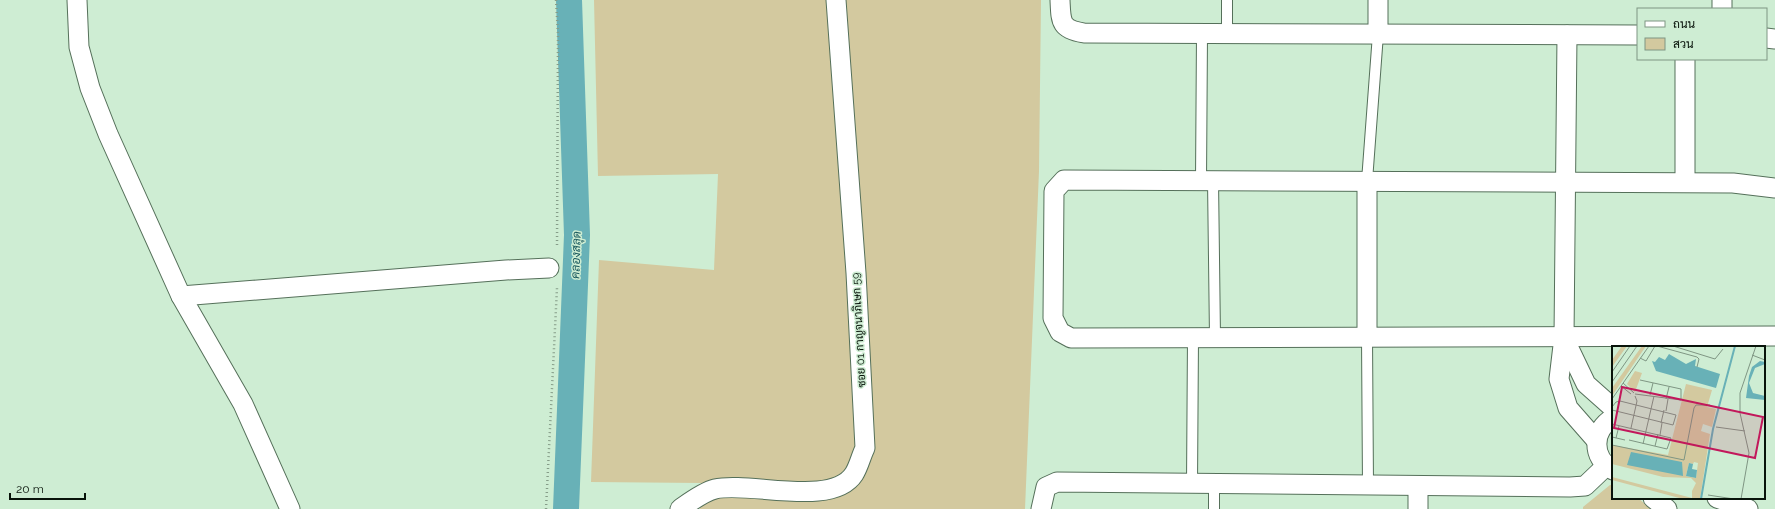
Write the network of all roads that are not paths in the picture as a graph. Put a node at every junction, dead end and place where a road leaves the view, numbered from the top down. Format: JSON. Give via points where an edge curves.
{"nodes":[{"id":1,"x":77,"y":0,"type":"edge"},
{"id":2,"x":836,"y":0,"type":"edge"},
{"id":3,"x":1060,"y":0,"type":"edge"},
{"id":4,"x":1227,"y":0,"type":"edge"},
{"id":5,"x":1378,"y":0,"type":"edge"},
{"id":6,"x":1202,"y":34,"type":"junction"},
{"id":7,"x":1227,"y":34,"type":"junction"},
{"id":8,"x":1378,"y":34,"type":"junction"},
{"id":9,"x":1567,"y":35,"type":"junction"},
{"id":10,"x":1637,"y":35,"type":"edge"},
{"id":11,"x":1685,"y":60,"type":"edge"},
{"id":12,"x":1207,"y":180,"type":"junction"},
{"id":13,"x":1367,"y":181,"type":"junction"},
{"id":14,"x":1566,"y":182,"type":"junction"},
{"id":15,"x":1685,"y":182,"type":"junction"},
{"id":16,"x":1775,"y":188,"type":"edge"},
{"id":17,"x":549,"y":268,"type":"dead end"},
{"id":18,"x":182,"y":296,"type":"junction"},
{"id":19,"x":1775,"y":336,"type":"edge"},
{"id":20,"x":1194,"y":337,"type":"junction"},
{"id":21,"x":1215,"y":337,"type":"junction"},
{"id":22,"x":1367,"y":337,"type":"junction"},
{"id":23,"x":1564,"y":337,"type":"junction"},
{"id":24,"x":1612,"y":407,"type":"edge"},
{"id":25,"x":1612,"y":419,"type":"edge"},
{"id":26,"x":1596,"y":440,"type":"junction"},
{"id":27,"x":1610,"y":468,"type":"edge"},
{"id":28,"x":1192,"y":484,"type":"junction"},
{"id":29,"x":1214,"y":484,"type":"junction"},
{"id":30,"x":1368,"y":486,"type":"junction"},
{"id":31,"x":1418,"y":486,"type":"junction"},
{"id":32,"x":1654,"y":499,"type":"edge"},
{"id":33,"x":1719,"y":499,"type":"edge"},
{"id":34,"x":290,"y":509,"type":"edge"},
{"id":35,"x":680,"y":509,"type":"edge"},
{"id":36,"x":1041,"y":509,"type":"edge"},
{"id":37,"x":1214,"y":509,"type":"edge"},
{"id":38,"x":1418,"y":509,"type":"edge"},
{"id":39,"x":1667,"y":509,"type":"edge"},
{"id":40,"x":1748,"y":509,"type":"edge"}],
"edges":[{"from":1,"to":18,"type":"street","via":[[79,47],[90,88],[108,134]]},
{"from":2,"to":35,"type":"street","name":"ซอย 01 กาญจนาภิเษก 59","via":[[856,273],[865,448],[854,474],[840,487],[811,492],[714,489]]},
{"from":3,"to":6,"type":"street","via":[[1061,20],[1070,30],[1084,33]]},
{"from":4,"to":7,"type":"lane"},
{"from":5,"to":8,"type":"street"},
{"from":6,"to":7,"type":"street"},
{"from":6,"to":12,"type":"lane"},
{"from":7,"to":8,"type":"street"},
{"from":8,"to":9,"type":"street"},
{"from":8,"to":13,"type":"lane"},
{"from":9,"to":10,"type":"street"},
{"from":9,"to":14,"type":"street"},
{"from":11,"to":15,"type":"street"},
{"from":12,"to":13,"type":"street"},
{"from":12,"to":20,"type":"street","via":[[1064,180],[1054,191],[1052,212],[1053,318],[1060,332],[1071,338]]},
{"from":12,"to":21,"type":"lane"},
{"from":13,"to":14,"type":"street"},
{"from":13,"to":22,"type":"street"},
{"from":14,"to":15,"type":"street"},
{"from":14,"to":23,"type":"street"},
{"from":15,"to":16,"type":"street","via":[[1733,183]]},
{"from":17,"to":18,"type":"street"},
{"from":18,"to":34,"type":"street","via":[[243,404]]},
{"from":19,"to":23,"type":"street"},
{"from":20,"to":21,"type":"street"},
{"from":20,"to":28,"type":"lane"},
{"from":21,"to":22,"type":"street"},
{"from":22,"to":23,"type":"street"},
{"from":22,"to":30,"type":"lane"},
{"from":23,"to":24,"type":"street","via":[[1586,384]]},
{"from":23,"to":26,"type":"street","via":[[1559,379],[1568,408]]},
{"from":25,"to":26,"type":"street","via":[[1604,424]]},
{"from":26,"to":27,"type":"street","via":[[1600,459]]},
{"from":27,"to":31,"type":"street","via":[[1585,486],[1570,488]]},
{"from":28,"to":29,"type":"street"},
{"from":28,"to":36,"type":"street","via":[[1057,482],[1046,487]]},
{"from":29,"to":30,"type":"street"},
{"from":29,"to":37,"type":"lane"},
{"from":30,"to":31,"type":"street"},
{"from":31,"to":38,"type":"street"},
{"from":32,"to":39,"type":"street"},
{"from":33,"to":40,"type":"street"}]}
